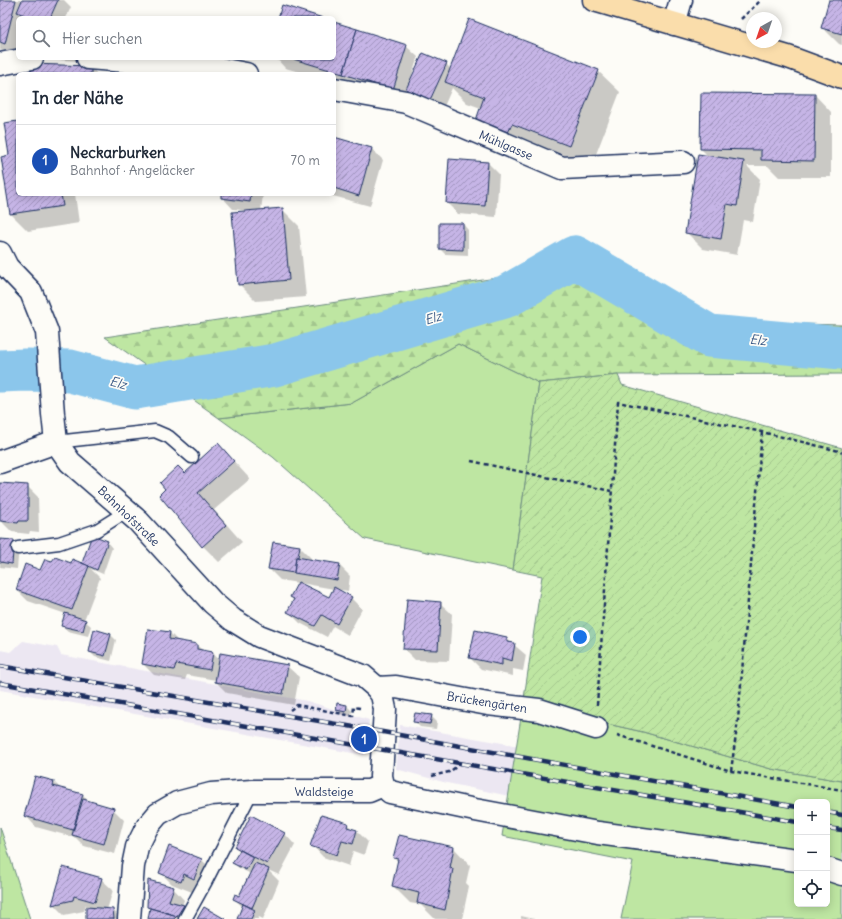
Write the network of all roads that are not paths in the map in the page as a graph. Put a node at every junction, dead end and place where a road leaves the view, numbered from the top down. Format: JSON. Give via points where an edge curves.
{"nodes":[{"id":1,"x":594,"y":0,"type":"edge"},
{"id":2,"x":680,"y":0,"type":"edge"},
{"id":3,"x":674,"y":24,"type":"junction"},
{"id":4,"x":21,"y":60,"type":"edge"},
{"id":5,"x":113,"y":60,"type":"edge"},
{"id":6,"x":0,"y":64,"type":"edge"},
{"id":7,"x":235,"y":72,"type":"edge"},
{"id":8,"x":842,"y":77,"type":"edge"},
{"id":9,"x":336,"y":89,"type":"edge"},
{"id":10,"x":683,"y":162,"type":"dead end"},
{"id":11,"x":2,"y":262,"type":"edge"},
{"id":12,"x":56,"y":442,"type":"junction"},
{"id":13,"x":192,"y":456,"type":"dead end"},
{"id":14,"x":0,"y":462,"type":"edge"},
{"id":15,"x":127,"y":511,"type":"junction"},
{"id":16,"x":18,"y":548,"type":"dead end"},
{"id":17,"x":377,"y":688,"type":"junction"},
{"id":18,"x":596,"y":728,"type":"road end"},
{"id":19,"x":383,"y":785,"type":"junction"},
{"id":20,"x":252,"y":791,"type":"junction"},
{"id":21,"x":794,"y":860,"type":"edge"},
{"id":22,"x":830,"y":870,"type":"edge"},
{"id":23,"x":842,"y":874,"type":"edge"},
{"id":24,"x":129,"y":919,"type":"edge"},
{"id":25,"x":185,"y":919,"type":"edge"}],
"edges":[{"from":1,"to":3,"type":"main road"},
{"from":2,"to":3,"type":"street"},
{"from":3,"to":8,"type":"main road","via":[[788,57]]},
{"from":4,"to":6,"type":"street"},
{"from":5,"to":7,"type":"street"},
{"from":9,"to":10,"type":"street","name":"Mühlgasse","via":[[406,102],[562,168]]},
{"from":11,"to":12,"type":"street","name":"Bahnhofstraße","via":[[32,292],[47,332]]},
{"from":12,"to":13,"type":"lane","via":[[155,431],[168,437]]},
{"from":12,"to":14,"type":"street"},
{"from":12,"to":15,"type":"street","name":"Bahnhofstraße","via":[[70,462]]},
{"from":15,"to":16,"type":"lane","via":[[97,530],[59,543]]},
{"from":15,"to":17,"type":"street","name":"Bahnhofstraße","via":[[213,603],[233,620],[259,636],[363,676]]},
{"from":17,"to":18,"type":"street","name":"Brückengärten","via":[[396,687],[488,704],[539,710]]},
{"from":17,"to":19,"type":"street","via":[[382,695],[385,709],[381,776]]},
{"from":19,"to":20,"type":"street","name":"Waldsteige","via":[[369,791]]},
{"from":19,"to":21,"type":"street","via":[[390,792],[598,833]]},
{"from":20,"to":24,"type":"street","name":"Waldsteige","via":[[211,794],[177,803],[158,814],[147,827],[137,847]]},
{"from":20,"to":25,"type":"lane"},
{"from":22,"to":23,"type":"street"}]}
